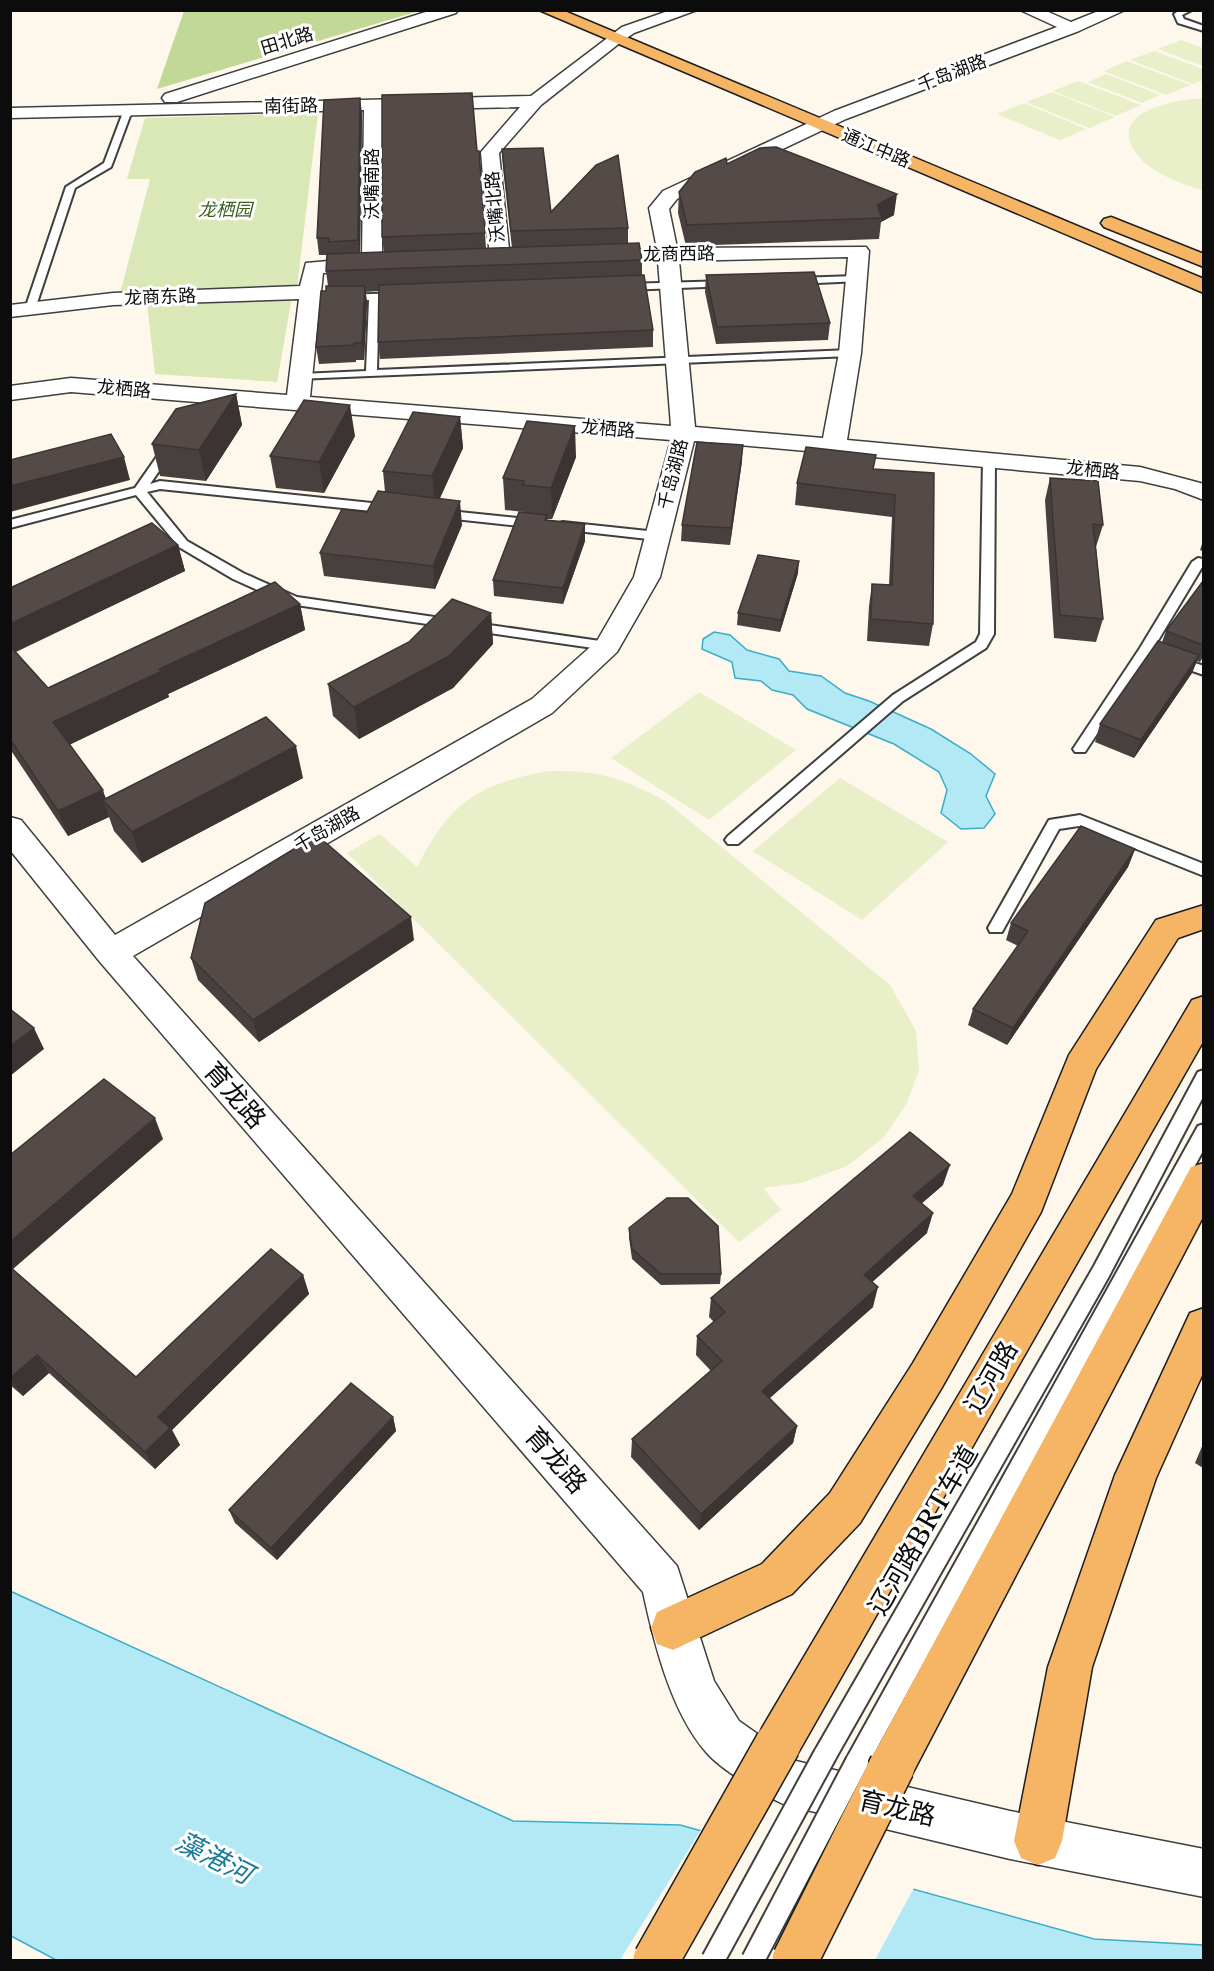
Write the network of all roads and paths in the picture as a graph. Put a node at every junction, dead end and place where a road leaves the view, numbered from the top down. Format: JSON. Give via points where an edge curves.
{"nodes":[{"id":1,"x":450,"y":10,"type":"edge"},
{"id":2,"x":548,"y":10,"type":"edge"},
{"id":3,"x":579,"y":10,"type":"edge"},
{"id":4,"x":689,"y":10,"type":"edge"},
{"id":5,"x":1028,"y":10,"type":"edge"},
{"id":6,"x":1118,"y":10,"type":"edge"},
{"id":7,"x":1188,"y":10,"type":"edge"},
{"id":8,"x":1073,"y":28,"type":"junction"},
{"id":9,"x":1203,"y":29,"type":"edge"},
{"id":10,"x":622,"y":34,"type":"junction"},
{"id":11,"x":535,"y":101,"type":"junction"},
{"id":12,"x":373,"y":104,"type":"junction"},
{"id":13,"x":135,"y":109,"type":"junction"},
{"id":14,"x":10,"y":113,"type":"edge"},
{"id":15,"x":840,"y":115,"type":"junction"},
{"id":16,"x":820,"y":124,"type":"junction"},
{"id":17,"x":895,"y":137,"type":"dead end"},
{"id":18,"x":1093,"y":217,"type":"dead end"},
{"id":19,"x":668,"y":254,"type":"junction"},
{"id":20,"x":572,"y":257,"type":"edge"},
{"id":21,"x":524,"y":258,"type":"edge"},
{"id":22,"x":500,"y":259,"type":"junction"},
{"id":23,"x":477,"y":260,"type":"edge"},
{"id":24,"x":1203,"y":261,"type":"edge"},
{"id":25,"x":395,"y":263,"type":"edge"},
{"id":26,"x":372,"y":264,"type":"junction"},
{"id":27,"x":856,"y":279,"type":"junction"},
{"id":28,"x":787,"y":282,"type":"edge"},
{"id":29,"x":740,"y":283,"type":"edge"},
{"id":30,"x":671,"y":285,"type":"junction"},
{"id":31,"x":1203,"y":287,"type":"edge"},
{"id":32,"x":611,"y":288,"type":"edge"},
{"id":33,"x":410,"y":295,"type":"edge"},
{"id":34,"x":318,"y":297,"type":"junction"},
{"id":35,"x":374,"y":297,"type":"junction"},
{"id":36,"x":20,"y":310,"type":"edge"},
{"id":37,"x":850,"y":353,"type":"junction"},
{"id":38,"x":677,"y":360,"type":"junction"},
{"id":39,"x":371,"y":374,"type":"junction"},
{"id":40,"x":301,"y":377,"type":"junction"},
{"id":41,"x":10,"y":393,"type":"edge"},
{"id":42,"x":298,"y":404,"type":"junction"},
{"id":43,"x":179,"y":434,"type":"edge"},
{"id":44,"x":684,"y":436,"type":"junction"},
{"id":45,"x":834,"y":445,"type":"junction"},
{"id":46,"x":989,"y":459,"type":"junction"},
{"id":47,"x":139,"y":491,"type":"junction"},
{"id":48,"x":1203,"y":493,"type":"edge"},
{"id":49,"x":409,"y":511,"type":"edge"},
{"id":50,"x":432,"y":513,"type":"edge"},
{"id":51,"x":10,"y":524,"type":"edge"},
{"id":52,"x":657,"y":536,"type":"junction"},
{"id":53,"x":1198,"y":562,"type":"dead end"},
{"id":54,"x":607,"y":646,"type":"junction"},
{"id":55,"x":1155,"y":653,"type":"junction"},
{"id":56,"x":1203,"y":671,"type":"edge"},
{"id":57,"x":1080,"y":749,"type":"dead end"},
{"id":58,"x":10,"y":828,"type":"edge"},
{"id":59,"x":733,"y":840,"type":"dead end"},
{"id":60,"x":1203,"y":870,"type":"edge"},
{"id":61,"x":1203,"y":917,"type":"edge"},
{"id":62,"x":996,"y":928,"type":"dead end"},
{"id":63,"x":111,"y":953,"type":"junction"},
{"id":64,"x":1203,"y":1009,"type":"edge"},
{"id":65,"x":1203,"y":1077,"type":"edge"},
{"id":66,"x":1203,"y":1131,"type":"edge"},
{"id":67,"x":1203,"y":1178,"type":"edge"},
{"id":68,"x":1203,"y":1326,"type":"edge"},
{"id":69,"x":673,"y":1628,"type":"junction"},
{"id":70,"x":875,"y":1764,"type":"junction"},
{"id":71,"x":1038,"y":1841,"type":"junction"},
{"id":72,"x":1203,"y":1873,"type":"edge"},
{"id":73,"x":656,"y":1960,"type":"edge"},
{"id":74,"x":713,"y":1960,"type":"edge"},
{"id":75,"x":753,"y":1960,"type":"edge"},
{"id":76,"x":795,"y":1960,"type":"edge"}],
"edges":[{"from":1,"to":13,"type":"street","name":"田北路"},
{"from":2,"to":10,"type":"main road","name":"通江中路"},
{"from":3,"to":10,"type":"main road","name":"通江中路"},
{"from":4,"to":10,"type":"street"},
{"from":5,"to":8,"type":"street"},
{"from":6,"to":8,"type":"street","name":"千岛湖路"},
{"from":7,"to":9,"type":"lane","via":[[1178,14],[1181,21]]},
{"from":8,"to":15,"type":"street","name":"千岛湖路"},
{"from":10,"to":11,"type":"street"},
{"from":10,"to":15,"type":"main road","name":"通江中路"},
{"from":10,"to":16,"type":"main road","name":"通江中路"},
{"from":11,"to":12,"type":"street","name":"南街路"},
{"from":11,"to":22,"type":"street","name":"沃嘴北路","via":[[490,152]]},
{"from":12,"to":13,"type":"street","name":"南街路"},
{"from":12,"to":26,"type":"street","name":"沃嘴南路"},
{"from":13,"to":14,"type":"street","name":"南街路"},
{"from":13,"to":36,"type":"lane","via":[[126,115],[108,165],[71,187]]},
{"from":15,"to":16,"type":"street","name":"千岛湖路"},
{"from":15,"to":17,"type":"main road","name":"通江中路"},
{"from":16,"to":19,"type":"street","name":"千岛湖路","via":[[670,195],[659,207]]},
{"from":16,"to":31,"type":"main road","name":"通江中路"},
{"from":18,"to":24,"type":"main road"},
{"from":19,"to":20,"type":"street","name":"龙商西路"},
{"from":19,"to":27,"type":"street","name":"龙商西路","via":[[859,251]]},
{"from":19,"to":30,"type":"street","name":"千岛湖路"},
{"from":21,"to":22,"type":"street"},
{"from":22,"to":23,"type":"street"},
{"from":25,"to":26,"type":"street"},
{"from":26,"to":34,"type":"street","via":[[313,267]]},
{"from":27,"to":28,"type":"lane"},
{"from":27,"to":37,"type":"street"},
{"from":29,"to":30,"type":"lane"},
{"from":30,"to":32,"type":"lane"},
{"from":30,"to":38,"type":"street","name":"千岛湖路"},
{"from":33,"to":35,"type":"lane"},
{"from":34,"to":35,"type":"lane"},
{"from":34,"to":36,"type":"street","name":"龙商东路","via":[[113,299]]},
{"from":34,"to":40,"type":"street"},
{"from":35,"to":39,"type":"lane"},
{"from":37,"to":38,"type":"lane"},
{"from":37,"to":45,"type":"street"},
{"from":38,"to":39,"type":"lane"},
{"from":38,"to":44,"type":"street","name":"千岛湖路"},
{"from":39,"to":40,"type":"lane"},
{"from":40,"to":42,"type":"street"},
{"from":41,"to":42,"type":"street","name":"龙栖路","via":[[71,385],[202,401]]},
{"from":42,"to":44,"type":"street","name":"龙栖路"},
{"from":43,"to":47,"type":"lane"},
{"from":44,"to":45,"type":"street","name":"龙栖路"},
{"from":44,"to":52,"type":"street","name":"千岛湖路"},
{"from":45,"to":46,"type":"street","name":"龙栖路"},
{"from":46,"to":48,"type":"street","name":"龙栖路","via":[[1140,474]]},
{"from":46,"to":59,"type":"lane","via":[[987,634],[981,645],[898,698]]},
{"from":47,"to":49,"type":"lane","via":[[160,485]]},
{"from":47,"to":51,"type":"lane"},
{"from":47,"to":54,"type":"lane","via":[[183,544],[238,576],[294,601]]},
{"from":50,"to":52,"type":"lane"},
{"from":52,"to":54,"type":"street","name":"千岛湖路","via":[[647,577]]},
{"from":53,"to":55,"type":"lane"},
{"from":54,"to":63,"type":"street","name":"千岛湖路","via":[[542,706]]},
{"from":55,"to":56,"type":"lane"},
{"from":55,"to":57,"type":"lane"},
{"from":58,"to":63,"type":"street","name":"育龙路"},
{"from":60,"to":62,"type":"lane","via":[[1080,820],[1054,824]]},
{"from":61,"to":69,"type":"main road","via":[[1167,929],[1081,1065],[1028,1201],[845,1508],[777,1579]]},
{"from":63,"to":69,"type":"street","name":"育龙路","via":[[662,1581]]},
{"from":64,"to":73,"type":"main road","name":"辽河路","bridge":true},
{"from":65,"to":74,"type":"lane","name":"辽河路BRT车道","bridge":true,"via":[[1101,1272],[825,1755]]},
{"from":66,"to":70,"type":"lane"},
{"from":67,"to":70,"type":"main road"},
{"from":68,"to":71,"type":"main road","via":[[1136,1475],[1070,1667]]},
{"from":69,"to":71,"type":"street","name":"育龙路","via":[[696,1694],[723,1737],[786,1782]]},
{"from":70,"to":75,"type":"lane","bridge":true},
{"from":70,"to":76,"type":"main road","bridge":true},
{"from":71,"to":72,"type":"street","name":"育龙路"}]}
